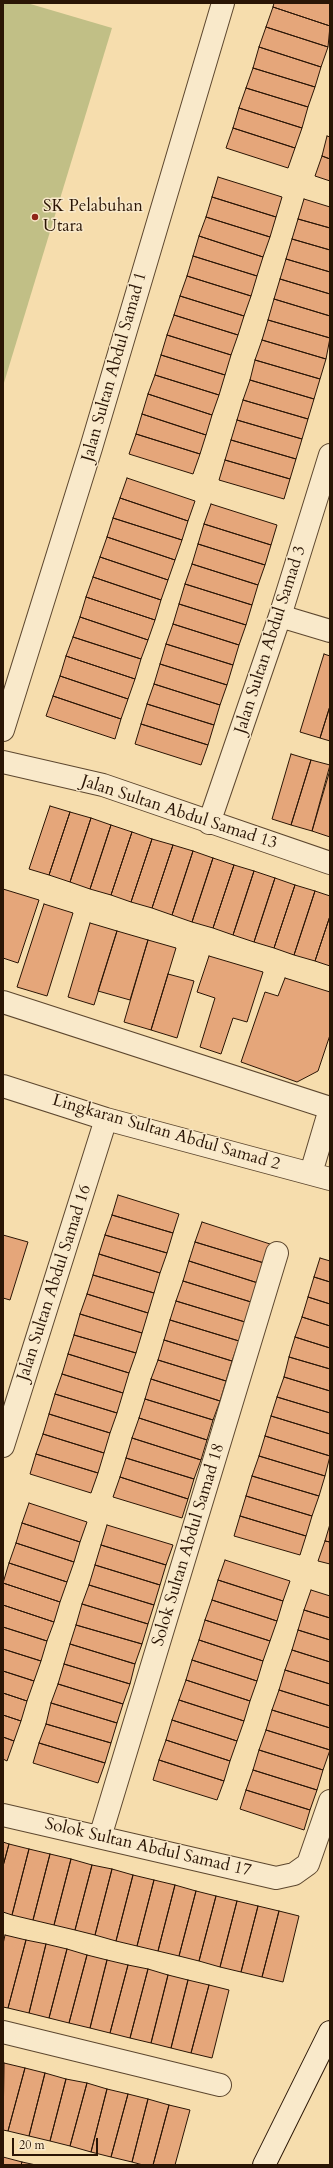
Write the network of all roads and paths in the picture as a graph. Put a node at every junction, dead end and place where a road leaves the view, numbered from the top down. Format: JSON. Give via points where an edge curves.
{"nodes":[{"id":1,"x":223,"y":3,"type":"edge"},
{"id":2,"x":330,"y":455,"type":"edge"},
{"id":3,"x":280,"y":616,"type":"junction"},
{"id":4,"x":330,"y":631,"type":"edge"},
{"id":5,"x":3,"y":730,"type":"edge"},
{"id":6,"x":3,"y":762,"type":"edge"},
{"id":7,"x":209,"y":823,"type":"junction"},
{"id":8,"x":330,"y":863,"type":"edge"},
{"id":9,"x":3,"y":1002,"type":"edge"},
{"id":10,"x":3,"y":1086,"type":"edge"},
{"id":11,"x":330,"y":1109,"type":"edge"},
{"id":12,"x":106,"y":1119,"type":"junction"},
{"id":13,"x":320,"y":1176,"type":"edge"},
{"id":14,"x":277,"y":1253,"type":"dead end"},
{"id":15,"x":3,"y":1446,"type":"edge"},
{"id":16,"x":330,"y":1802,"type":"edge"},
{"id":17,"x":3,"y":1815,"type":"edge"},
{"id":18,"x":100,"y":1837,"type":"junction"},
{"id":19,"x":3,"y":2032,"type":"edge"},
{"id":20,"x":330,"y":2032,"type":"edge"},
{"id":21,"x":220,"y":2085,"type":"dead end"},
{"id":22,"x":264,"y":2165,"type":"edge"}],
"edges":[{"from":1,"to":5,"type":"street","name":"Jalan Sultan Abdul Samad 1","via":[[89,455]]},
{"from":2,"to":3,"type":"street","name":"Jalan Sultan Abdul Samad 3"},
{"from":3,"to":4,"type":"street"},
{"from":3,"to":7,"type":"street","name":"Jalan Sultan Abdul Samad 3"},
{"from":6,"to":7,"type":"street","name":"Jalan Sultan Abdul Samad 13","via":[[104,785]]},
{"from":7,"to":8,"type":"street","name":"Jalan Sultan Abdul Samad 13"},
{"from":9,"to":11,"type":"street"},
{"from":10,"to":12,"type":"street","name":"Lingkaran Sultan Abdul Samad 2"},
{"from":11,"to":13,"type":"street"},
{"from":12,"to":13,"type":"street","name":"Lingkaran Sultan Abdul Samad 2"},
{"from":12,"to":15,"type":"street","name":"Jalan Sultan Abdul Samad 16"},
{"from":14,"to":18,"type":"street","name":"Solok Sultan Abdul Samad 18"},
{"from":16,"to":18,"type":"street","name":"Solok Sultan Abdul Samad 17","via":[[308,1864],[294,1874],[276,1878]]},
{"from":17,"to":18,"type":"street","name":"Solok Sultan Abdul Samad 17"},
{"from":19,"to":21,"type":"street"},
{"from":20,"to":22,"type":"street"}]}
